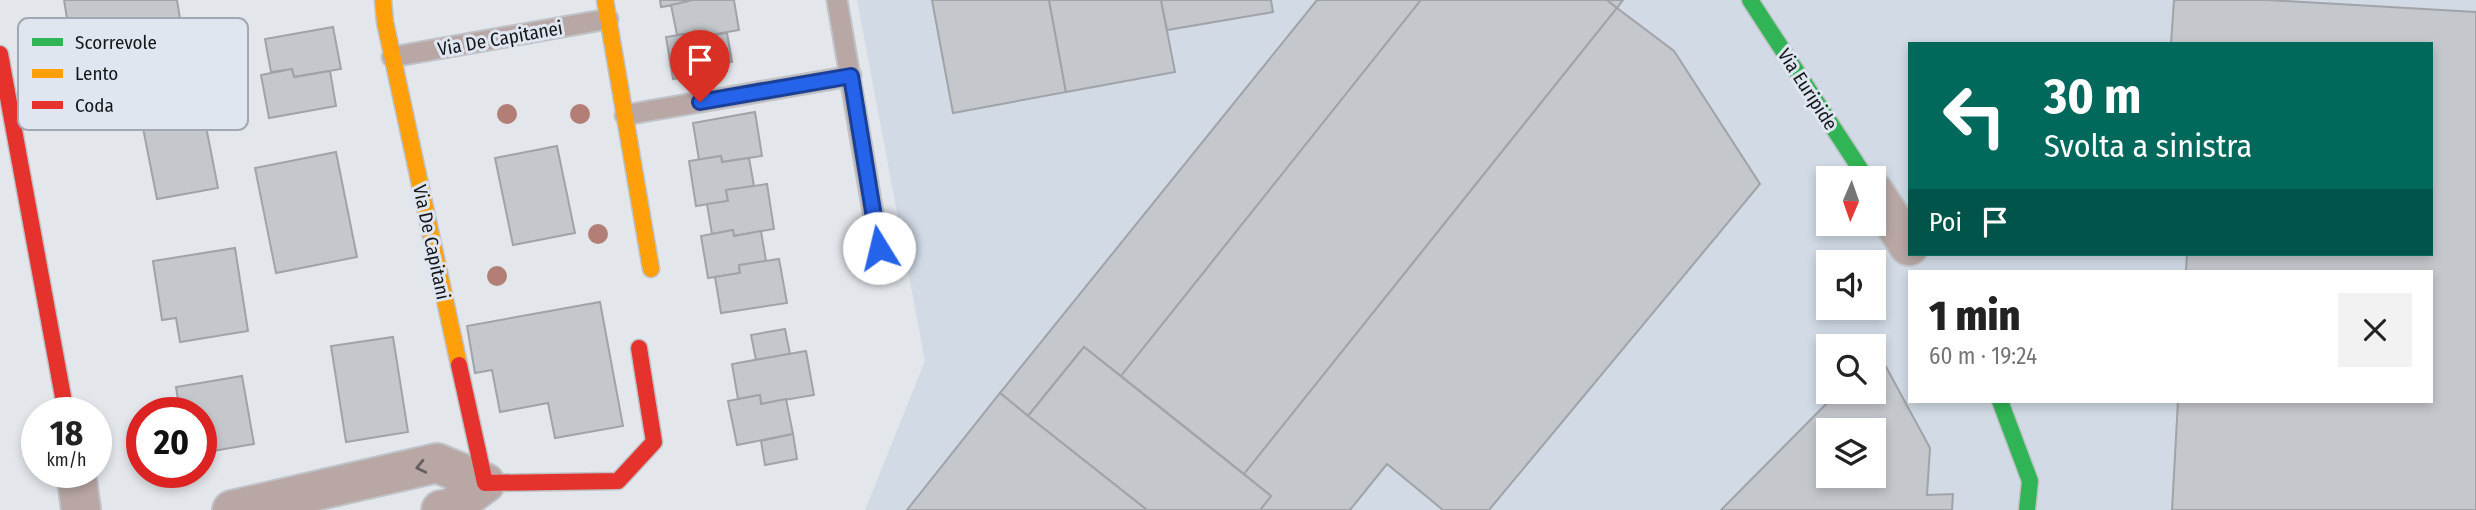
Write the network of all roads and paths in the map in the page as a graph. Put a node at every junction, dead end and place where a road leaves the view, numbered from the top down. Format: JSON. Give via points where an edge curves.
{"nodes":[{"id":1,"x":383,"y":0,"type":"edge"},
{"id":2,"x":837,"y":0,"type":"edge"},
{"id":3,"x":1750,"y":0,"type":"edge"},
{"id":4,"x":606,"y":9,"type":"edge"},
{"id":5,"x":0,"y":54,"type":"edge"},
{"id":6,"x":392,"y":57,"type":"junction"},
{"id":7,"x":851,"y":76,"type":"junction"},
{"id":8,"x":625,"y":115,"type":"junction"},
{"id":9,"x":1858,"y":166,"type":"edge"},
{"id":10,"x":1886,"y":211,"type":"edge"},
{"id":11,"x":1908,"y":244,"type":"edge"},
{"id":12,"x":879,"y":248,"type":"dead end"},
{"id":13,"x":651,"y":269,"type":"dead end"},
{"id":14,"x":639,"y":348,"type":"dead end"},
{"id":15,"x":63,"y":397,"type":"edge"},
{"id":16,"x":2001,"y":403,"type":"edge"},
{"id":17,"x":485,"y":482,"type":"junction"},
{"id":18,"x":78,"y":488,"type":"edge"},
{"id":19,"x":81,"y":510,"type":"edge"},
{"id":20,"x":232,"y":510,"type":"edge"},
{"id":21,"x":441,"y":510,"type":"edge"},
{"id":22,"x":2028,"y":510,"type":"edge"}],
"edges":[{"from":1,"to":6,"type":"street","name":"Via De Capitani"},
{"from":2,"to":7,"type":"lane"},
{"from":3,"to":9,"type":"street","name":"Via Euripide"},
{"from":4,"to":6,"type":"lane","name":"Via De Capitanei"},
{"from":4,"to":8,"type":"street"},
{"from":5,"to":15,"type":"street"},
{"from":6,"to":17,"type":"street","name":"Via De Capitani"},
{"from":7,"to":8,"type":"lane"},
{"from":7,"to":12,"type":"lane"},
{"from":8,"to":13,"type":"street"},
{"from":10,"to":11,"type":"street"},
{"from":14,"to":17,"type":"street","via":[[654,442],[618,481]]},
{"from":16,"to":22,"type":"street","via":[[2030,481]]},
{"from":17,"to":20,"type":"street","one_way":true,"via":[[437,463]]},
{"from":17,"to":21,"type":"street","via":[[450,509]]},
{"from":18,"to":19,"type":"street"}]}
